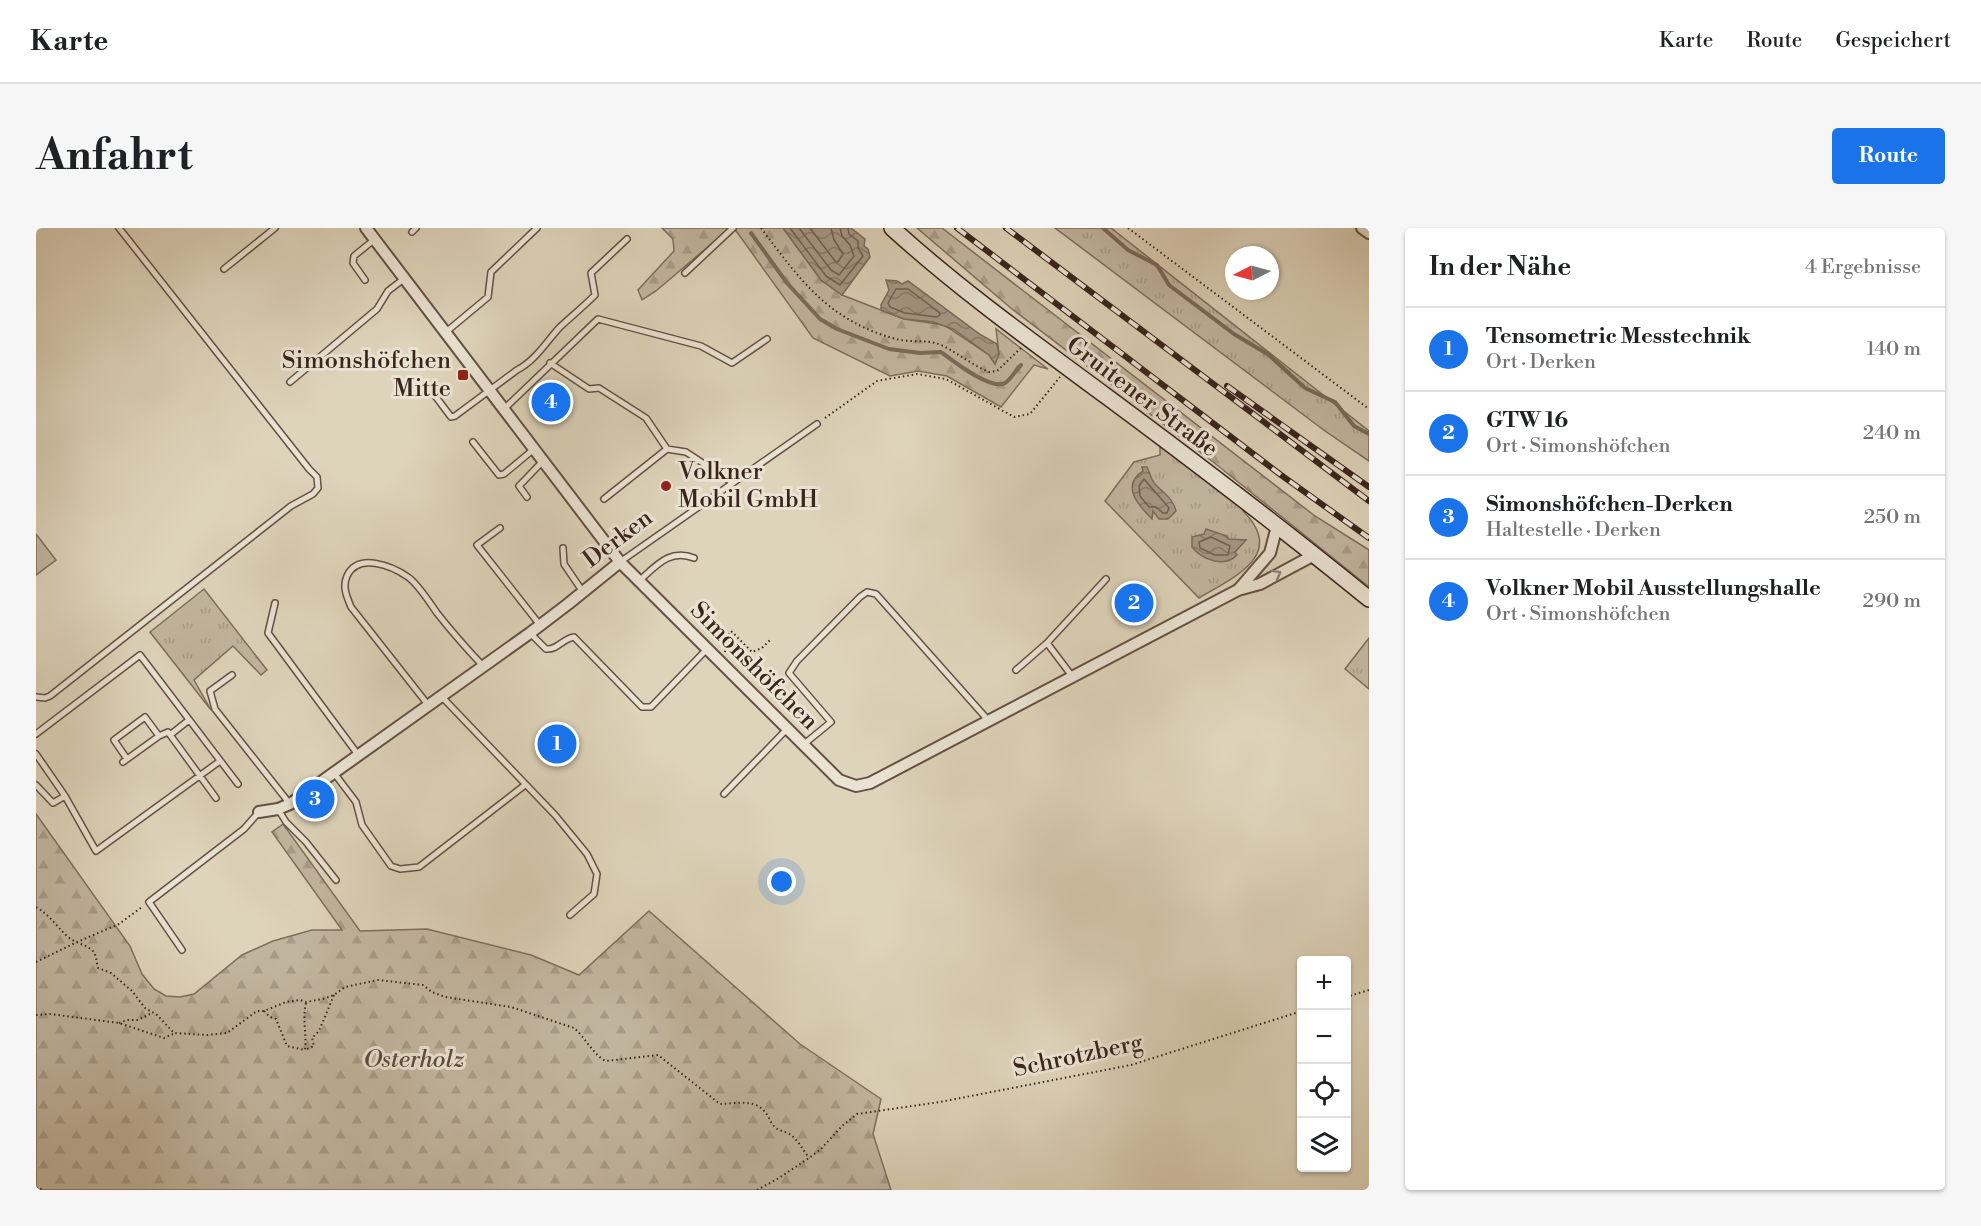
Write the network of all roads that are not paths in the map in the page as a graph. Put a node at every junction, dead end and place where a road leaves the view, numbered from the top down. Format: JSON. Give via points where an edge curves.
{"nodes":[{"id":1,"x":119,"y":228,"type":"edge"},
{"id":2,"x":275,"y":228,"type":"edge"},
{"id":3,"x":366,"y":228,"type":"edge"},
{"id":4,"x":537,"y":228,"type":"edge"},
{"id":5,"x":733,"y":228,"type":"edge"},
{"id":6,"x":891,"y":228,"type":"edge"},
{"id":7,"x":1362,"y":228,"type":"edge"},
{"id":8,"x":1369,"y":233,"type":"edge"},
{"id":9,"x":627,"y":239,"type":"dead end"},
{"id":10,"x":375,"y":240,"type":"junction"},
{"id":11,"x":224,"y":269,"type":"dead end"},
{"id":12,"x":685,"y":273,"type":"dead end"},
{"id":13,"x":405,"y":278,"type":"junction"},
{"id":14,"x":365,"y":280,"type":"dead end"},
{"id":15,"x":446,"y":333,"type":"junction"},
{"id":16,"x":767,"y":339,"type":"dead end"},
{"id":17,"x":550,"y":363,"type":"junction"},
{"id":18,"x":290,"y":382,"type":"dead end"},
{"id":19,"x":428,"y":385,"type":"dead end"},
{"id":20,"x":489,"y":390,"type":"junction"},
{"id":21,"x":504,"y":409,"type":"junction"},
{"id":22,"x":817,"y":424,"type":"road end"},
{"id":23,"x":473,"y":442,"type":"dead end"},
{"id":24,"x":534,"y":449,"type":"junction"},
{"id":25,"x":667,"y":449,"type":"junction"},
{"id":26,"x":543,"y":461,"type":"junction"},
{"id":27,"x":733,"y":483,"type":"junction"},
{"id":28,"x":527,"y":497,"type":"dead end"},
{"id":29,"x":604,"y":499,"type":"dead end"},
{"id":30,"x":1277,"y":526,"type":"junction"},
{"id":31,"x":500,"y":528,"type":"dead end"},
{"id":32,"x":563,"y":548,"type":"dead end"},
{"id":33,"x":1314,"y":555,"type":"junction"},
{"id":34,"x":694,"y":558,"type":"dead end"},
{"id":35,"x":620,"y":562,"type":"junction"},
{"id":36,"x":1106,"y":579,"type":"dead end"},
{"id":37,"x":639,"y":581,"type":"junction"},
{"id":38,"x":1238,"y":590,"type":"junction"},
{"id":39,"x":583,"y":592,"type":"junction"},
{"id":40,"x":1369,"y":599,"type":"edge"},
{"id":41,"x":275,"y":603,"type":"dead end"},
{"id":42,"x":540,"y":625,"type":"junction"},
{"id":43,"x":530,"y":633,"type":"junction"},
{"id":44,"x":1047,"y":643,"type":"junction"},
{"id":45,"x":707,"y":649,"type":"junction"},
{"id":46,"x":483,"y":666,"type":"junction"},
{"id":47,"x":1016,"y":670,"type":"dead end"},
{"id":48,"x":232,"y":675,"type":"dead end"},
{"id":49,"x":1073,"y":678,"type":"junction"},
{"id":50,"x":36,"y":697,"type":"edge"},
{"id":51,"x":442,"y":697,"type":"junction"},
{"id":52,"x":429,"y":706,"type":"junction"},
{"id":53,"x":189,"y":720,"type":"junction"},
{"id":54,"x":990,"y":721,"type":"junction"},
{"id":55,"x":787,"y":729,"type":"junction"},
{"id":56,"x":36,"y":734,"type":"edge"},
{"id":57,"x":170,"y":735,"type":"junction"},
{"id":58,"x":159,"y":736,"type":"junction"},
{"id":59,"x":803,"y":745,"type":"junction"},
{"id":60,"x":36,"y":754,"type":"edge"},
{"id":61,"x":359,"y":756,"type":"junction"},
{"id":62,"x":220,"y":761,"type":"junction"},
{"id":63,"x":334,"y":773,"type":"junction"},
{"id":64,"x":199,"y":776,"type":"junction"},
{"id":65,"x":238,"y":784,"type":"dead end"},
{"id":66,"x":36,"y":785,"type":"edge"},
{"id":67,"x":525,"y":785,"type":"junction"},
{"id":68,"x":724,"y":794,"type":"dead end"},
{"id":69,"x":65,"y":796,"type":"junction"},
{"id":70,"x":216,"y":798,"type":"dead end"},
{"id":71,"x":290,"y":804,"type":"junction"},
{"id":72,"x":279,"y":809,"type":"junction"},
{"id":73,"x":260,"y":813,"type":"joint"},
{"id":74,"x":336,"y":880,"type":"dead end"},
{"id":75,"x":570,"y":915,"type":"dead end"},
{"id":76,"x":182,"y":950,"type":"dead end"}],
"edges":[{"from":1,"to":50,"type":"lane","via":[[317,477],[318,488],[50,696]]},
{"from":2,"to":11,"type":"lane"},
{"from":3,"to":10,"type":"street","name":"Simonshöfchen"},
{"from":4,"to":15,"type":"lane","via":[[491,272],[488,297]]},
{"from":5,"to":12,"type":"lane"},
{"from":6,"to":30,"type":"street","name":"Gruitener Straße","via":[[1029,341]]},
{"from":7,"to":8,"type":"street"},
{"from":9,"to":20,"type":"lane","via":[[591,273],[595,295],[527,365]]},
{"from":10,"to":13,"type":"street","name":"Simonshöfchen"},
{"from":10,"to":14,"type":"lane","via":[[354,256],[353,262]]},
{"from":13,"to":15,"type":"street","name":"Simonshöfchen"},
{"from":13,"to":18,"type":"lane","via":[[388,291],[377,309]]},
{"from":15,"to":20,"type":"street","name":"Simonshöfchen"},
{"from":16,"to":17,"type":"lane","via":[[732,363],[701,346],[598,319]]},
{"from":17,"to":21,"type":"lane"},
{"from":17,"to":25,"type":"lane","via":[[589,389],[599,388],[646,418]]},
{"from":19,"to":20,"type":"lane","via":[[451,417]]},
{"from":20,"to":21,"type":"street","name":"Simonshöfchen"},
{"from":21,"to":24,"type":"street","name":"Simonshöfchen"},
{"from":22,"to":27,"type":"lane","name":"Derken"},
{"from":23,"to":24,"type":"lane","via":[[499,475]]},
{"from":24,"to":26,"type":"street","name":"Simonshöfchen"},
{"from":25,"to":27,"type":"lane","via":[[686,452]]},
{"from":25,"to":29,"type":"lane"},
{"from":26,"to":28,"type":"lane","via":[[519,486]]},
{"from":26,"to":35,"type":"street","name":"Simonshöfchen"},
{"from":27,"to":35,"type":"lane","name":"Derken"},
{"from":30,"to":33,"type":"street","name":"Gruitener Straße"},
{"from":30,"to":38,"type":"street","name":"Simonshöfchen","via":[[1270,553]]},
{"from":31,"to":42,"type":"lane","via":[[477,545]]},
{"from":32,"to":39,"type":"lane","via":[[564,564]]},
{"from":38,"to":33,"type":"street","name":"Simonshöfchen","one_way":true,"via":[[1260,584]]},
{"from":33,"to":40,"type":"street","name":"Gruitener Straße"},
{"from":34,"to":37,"type":"lane","via":[[684,554],[669,556]]},
{"from":35,"to":37,"type":"street","name":"Simonshöfchen"},
{"from":35,"to":39,"type":"street","name":"Derken"},
{"from":36,"to":44,"type":"lane"},
{"from":37,"to":45,"type":"street","name":"Simonshöfchen"},
{"from":38,"to":49,"type":"street","name":"Simonshöfchen"},
{"from":39,"to":42,"type":"street","name":"Derken"},
{"from":41,"to":61,"type":"lane","via":[[268,633]]},
{"from":42,"to":43,"type":"street","name":"Derken"},
{"from":43,"to":45,"type":"lane","via":[[546,649],[556,648],[574,637],[646,708]]},
{"from":43,"to":46,"type":"street","name":"Derken"},
{"from":44,"to":47,"type":"lane"},
{"from":44,"to":49,"type":"lane"},
{"from":45,"to":55,"type":"street","name":"Simonshöfchen"},
{"from":46,"to":51,"type":"street","name":"Derken"},
{"from":46,"to":52,"type":"lane","via":[[410,578],[373,562],[354,567],[345,584],[351,607]]},
{"from":48,"to":71,"type":"lane","via":[[210,691],[215,709]]},
{"from":49,"to":54,"type":"street","name":"Simonshöfchen"},
{"from":51,"to":52,"type":"street","name":"Derken"},
{"from":51,"to":67,"type":"lane"},
{"from":52,"to":61,"type":"street","name":"Derken"},
{"from":53,"to":56,"type":"lane","via":[[140,655]]},
{"from":53,"to":57,"type":"lane"},
{"from":53,"to":62,"type":"lane"},
{"from":54,"to":59,"type":"street","name":"Simonshöfchen","via":[[870,783],[856,786],[839,780]]},
{"from":54,"to":59,"type":"lane","via":[[876,594],[867,592],[797,661],[789,674],[831,722]]},
{"from":55,"to":59,"type":"street","name":"Simonshöfchen"},
{"from":55,"to":68,"type":"lane"},
{"from":57,"to":58,"type":"lane","via":[[168,732]]},
{"from":57,"to":64,"type":"lane"},
{"from":58,"to":58,"type":"lane","via":[[146,717],[114,740],[125,760]]},
{"from":60,"to":69,"type":"lane"},
{"from":61,"to":63,"type":"street","name":"Derken"},
{"from":62,"to":64,"type":"lane"},
{"from":62,"to":65,"type":"lane"},
{"from":63,"to":67,"type":"lane","via":[[356,802],[362,825],[391,866],[400,869],[419,867]]},
{"from":63,"to":71,"type":"street","name":"Derken"},
{"from":64,"to":69,"type":"lane","via":[[96,850]]},
{"from":64,"to":70,"type":"lane"},
{"from":66,"to":69,"type":"lane","via":[[53,803]]},
{"from":67,"to":75,"type":"lane","via":[[587,854],[597,874],[594,894]]},
{"from":71,"to":72,"type":"street","name":"Derken"},
{"from":72,"to":73,"type":"street","name":"Derken"},
{"from":72,"to":74,"type":"lane"},
{"from":73,"to":76,"type":"lane","via":[[150,902]]}]}
